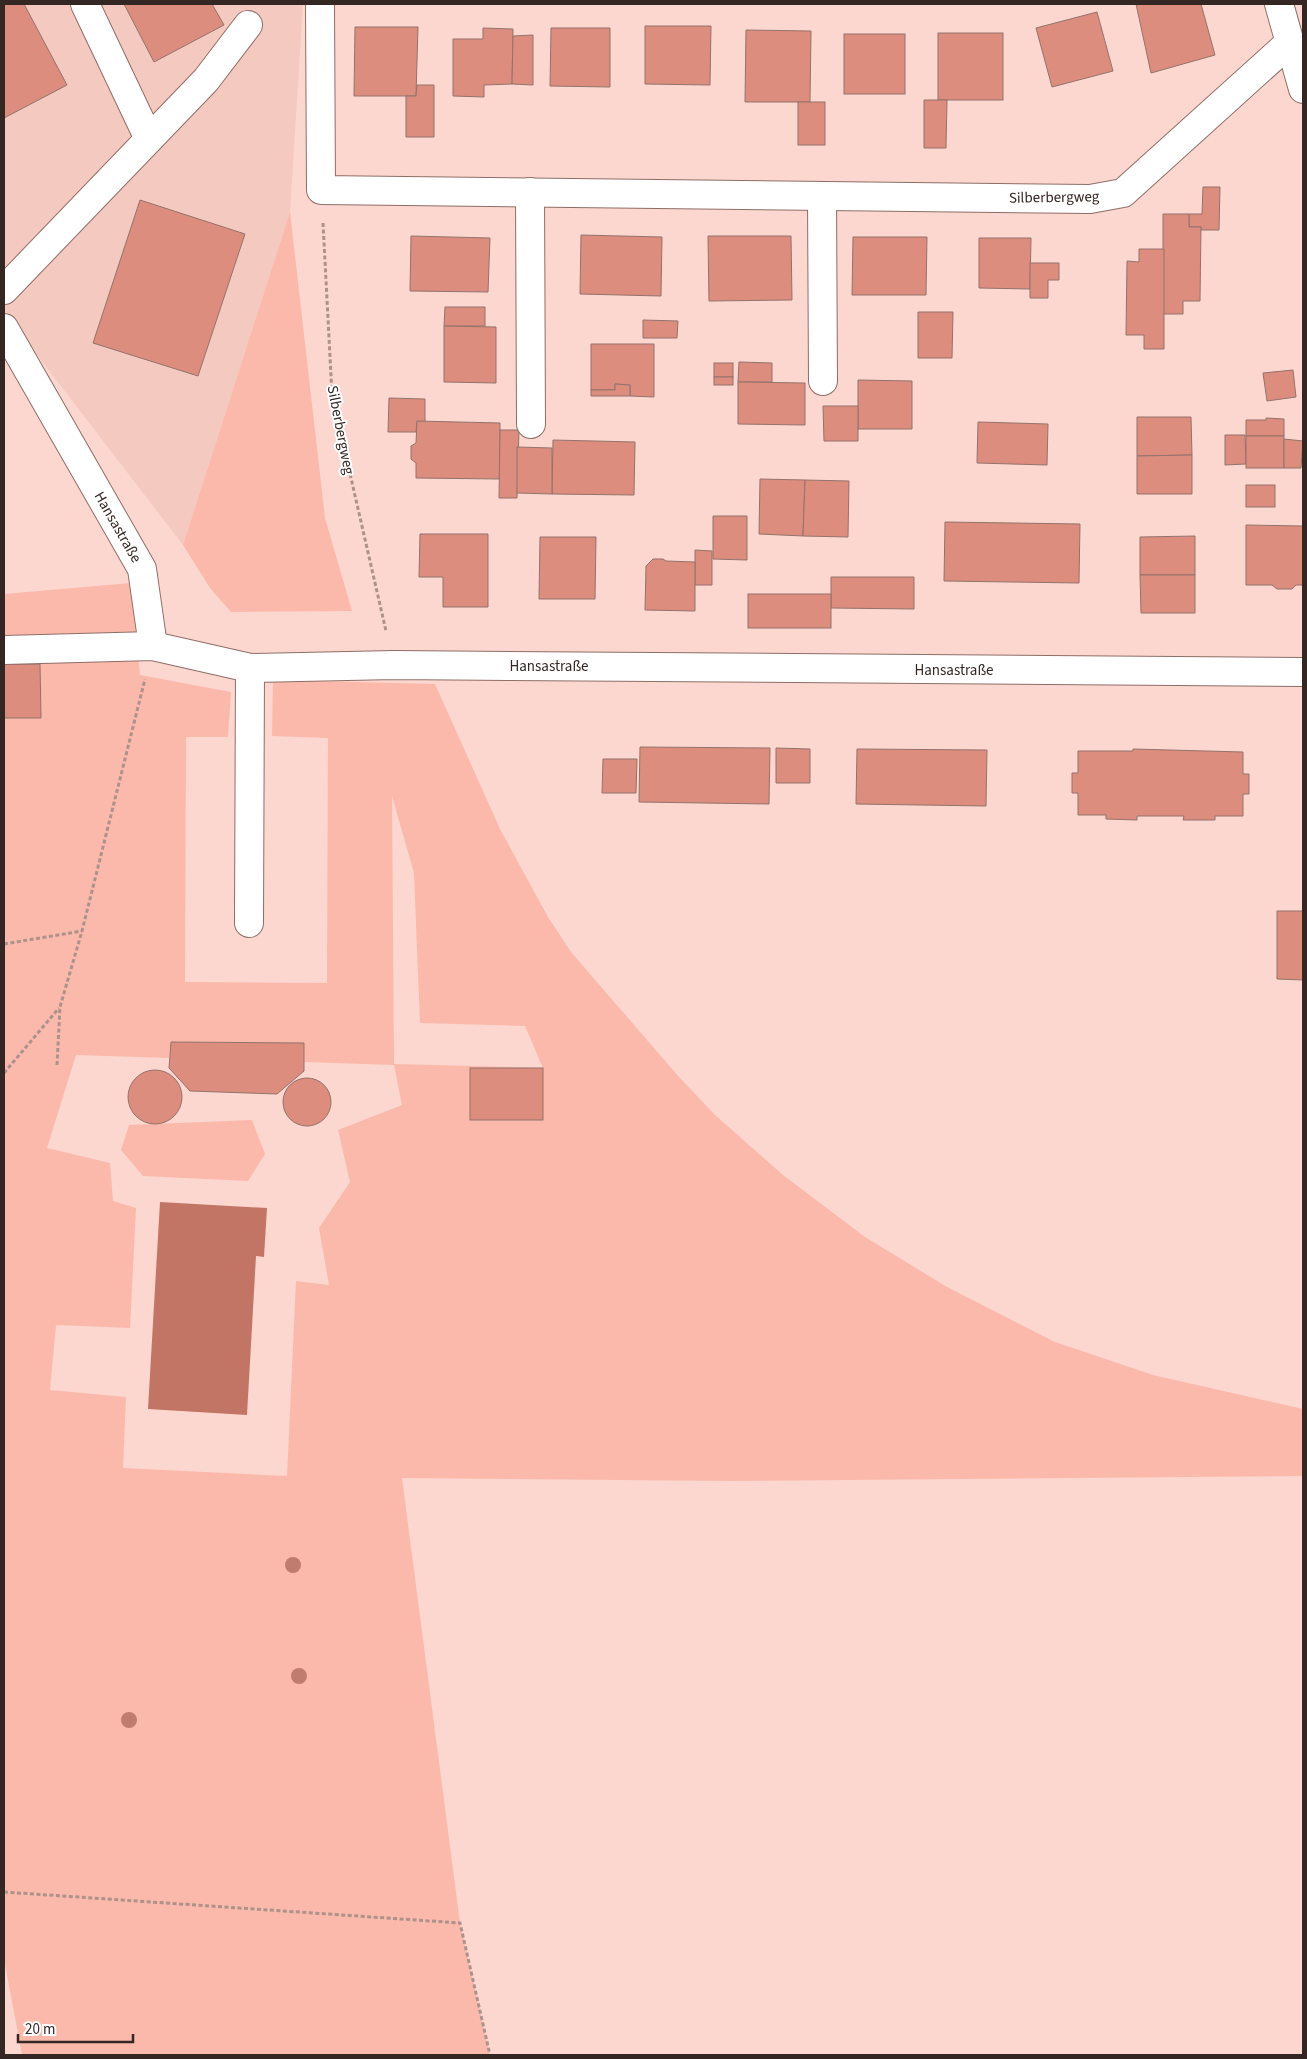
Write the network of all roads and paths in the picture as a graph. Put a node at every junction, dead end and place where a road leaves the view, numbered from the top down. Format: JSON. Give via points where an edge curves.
{"nodes":[{"id":1,"x":85,"y":4,"type":"edge"},
{"id":2,"x":320,"y":4,"type":"edge"},
{"id":3,"x":1279,"y":4,"type":"edge"},
{"id":4,"x":248,"y":25,"type":"dead end"},
{"id":5,"x":1289,"y":43,"type":"junction"},
{"id":6,"x":1303,"y":89,"type":"edge"},
{"id":7,"x":149,"y":139,"type":"junction"},
{"id":8,"x":321,"y":190,"type":"junction"},
{"id":9,"x":530,"y":192,"type":"junction"},
{"id":10,"x":822,"y":196,"type":"junction"},
{"id":11,"x":4,"y":290,"type":"edge"},
{"id":12,"x":4,"y":328,"type":"edge"},
{"id":13,"x":823,"y":382,"type":"dead end"},
{"id":14,"x":532,"y":424,"type":"dead end"},
{"id":15,"x":153,"y":646,"type":"junction"},
{"id":16,"x":4,"y":650,"type":"edge"},
{"id":17,"x":394,"y":665,"type":"junction"},
{"id":18,"x":250,"y":668,"type":"junction"},
{"id":19,"x":1303,"y":672,"type":"edge"},
{"id":20,"x":249,"y":923,"type":"dead end"},
{"id":21,"x":82,"y":931,"type":"junction"},
{"id":22,"x":4,"y":944,"type":"edge"},
{"id":23,"x":60,"y":1007,"type":"junction"},
{"id":24,"x":57,"y":1065,"type":"dead end"},
{"id":25,"x":4,"y":1073,"type":"edge"},
{"id":26,"x":4,"y":1892,"type":"edge"},
{"id":27,"x":490,"y":2055,"type":"edge"}],
"edges":[{"from":1,"to":7,"type":"street"},
{"from":2,"to":8,"type":"street"},
{"from":3,"to":5,"type":"street"},
{"from":4,"to":7,"type":"street","via":[[206,80]]},
{"from":5,"to":6,"type":"street"},
{"from":5,"to":10,"type":"street","name":"Silberbergweg","via":[[1123,193],[1090,199]]},
{"from":7,"to":11,"type":"street"},
{"from":8,"to":9,"type":"street","name":"Silberbergweg"},
{"from":8,"to":17,"type":"path","name":"Silberbergweg","via":[[332,395]]},
{"from":9,"to":10,"type":"street","name":"Silberbergweg"},
{"from":9,"to":14,"type":"street"},
{"from":10,"to":13,"type":"street"},
{"from":12,"to":15,"type":"street","name":"Hansastraße","via":[[142,569]]},
{"from":15,"to":16,"type":"street"},
{"from":15,"to":18,"type":"street","name":"Hansastraße"},
{"from":15,"to":21,"type":"path"},
{"from":17,"to":18,"type":"street","name":"Hansastraße"},
{"from":17,"to":19,"type":"street","name":"Hansastraße"},
{"from":18,"to":20,"type":"street"},
{"from":21,"to":22,"type":"path"},
{"from":21,"to":23,"type":"path"},
{"from":23,"to":24,"type":"path"},
{"from":23,"to":25,"type":"path"},
{"from":26,"to":27,"type":"path","via":[[460,1924]]}]}
